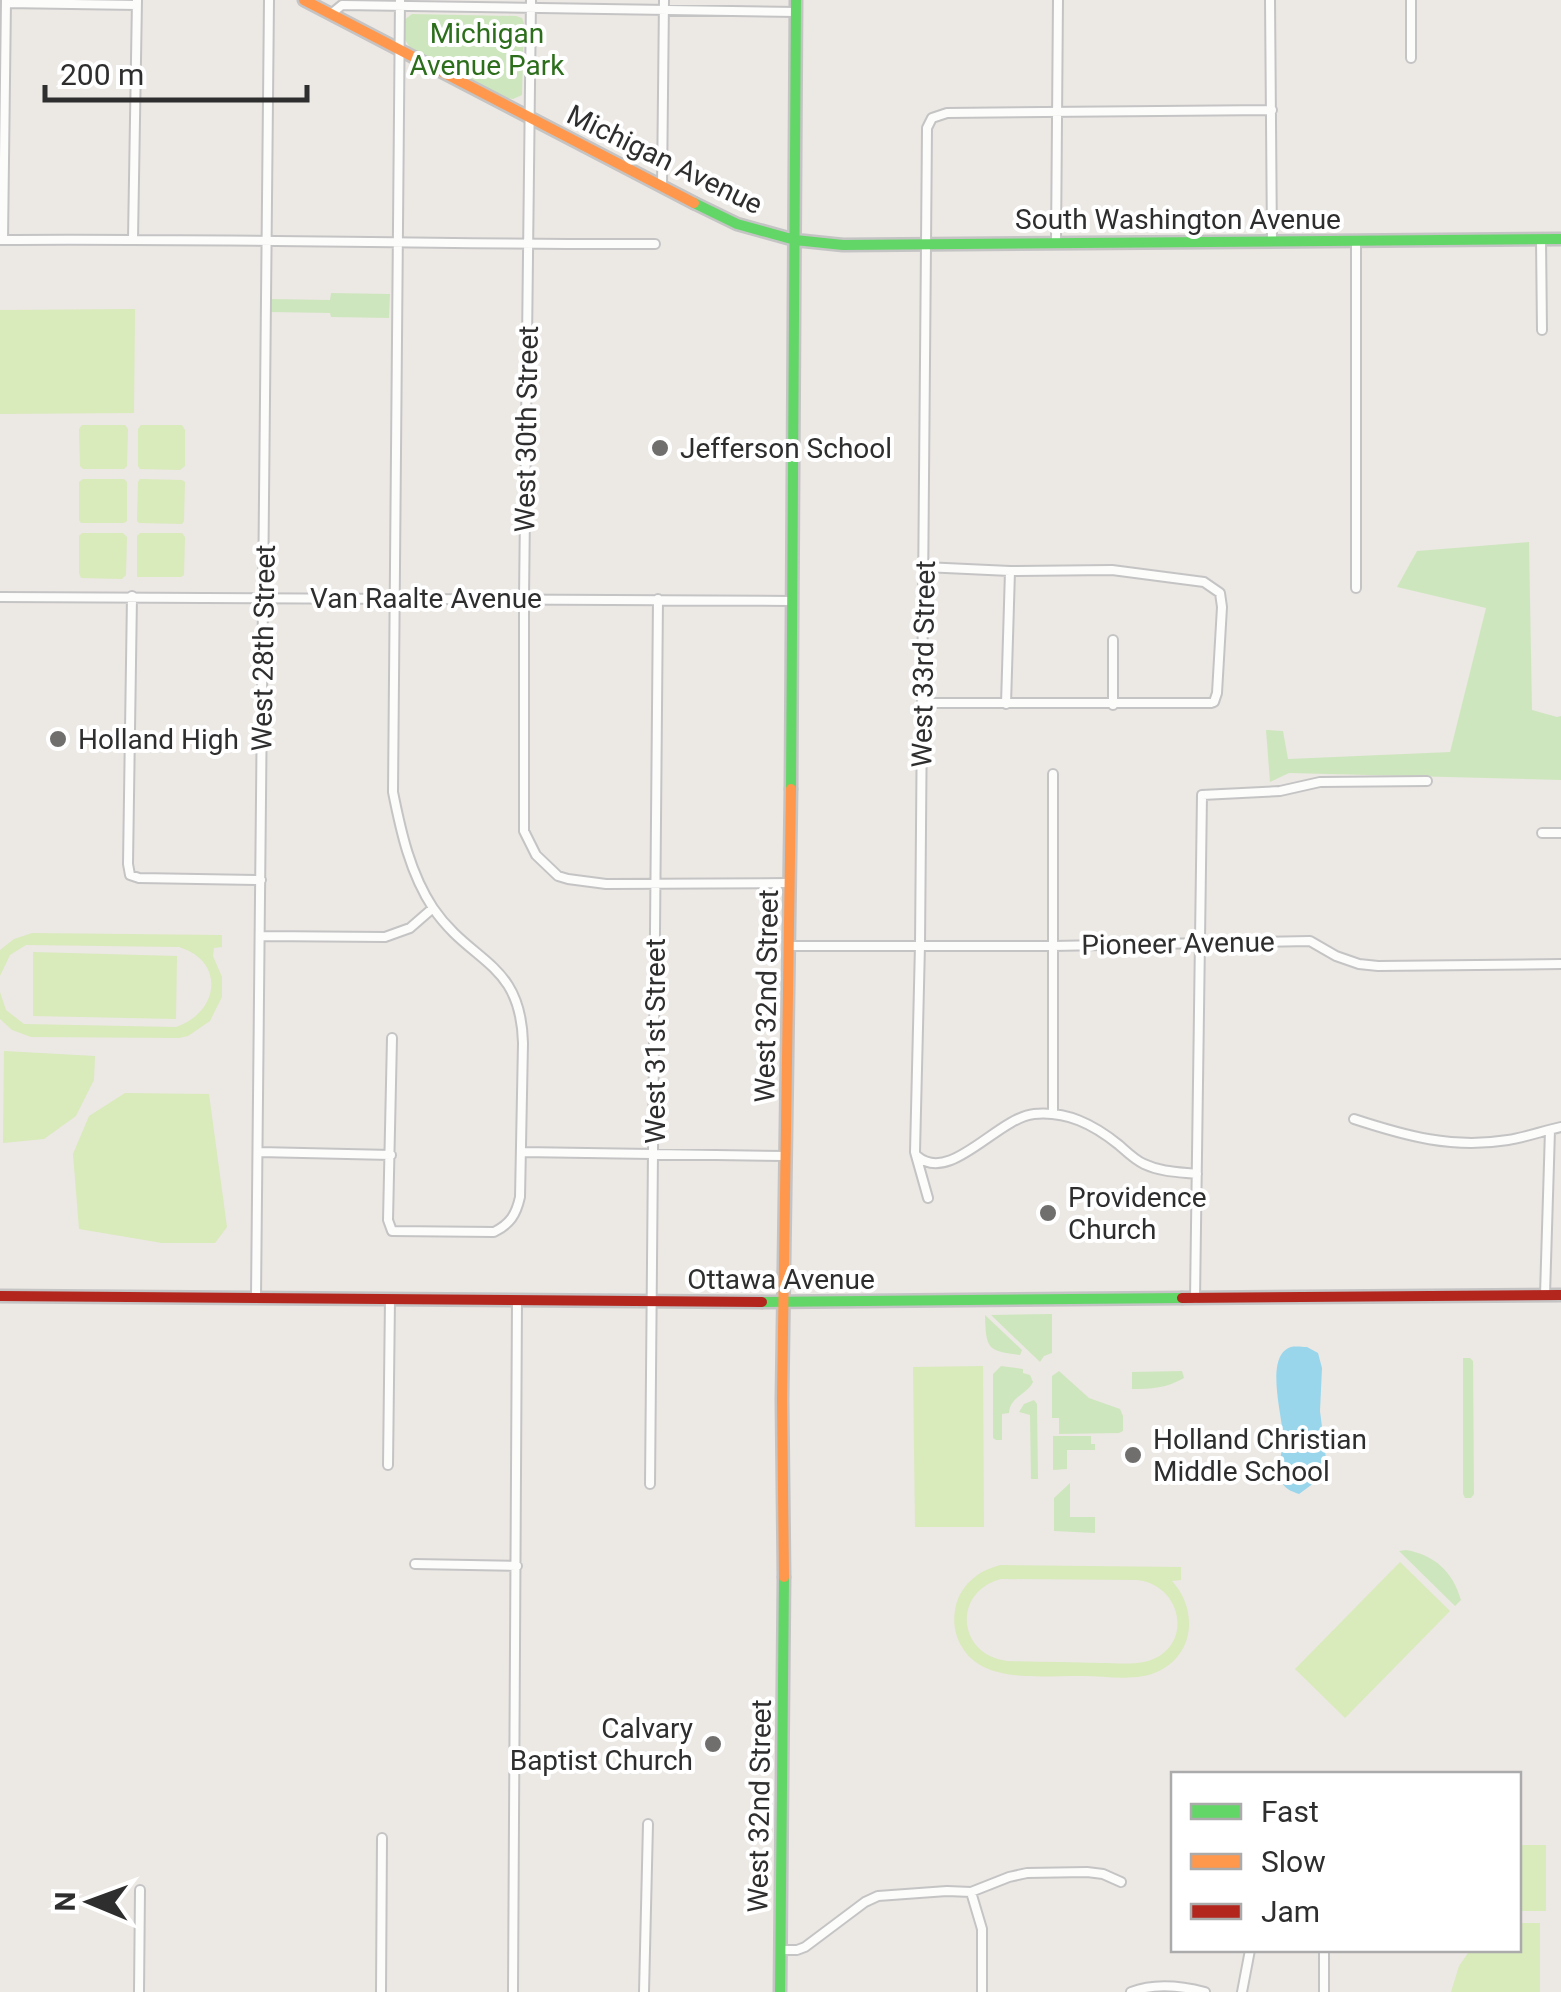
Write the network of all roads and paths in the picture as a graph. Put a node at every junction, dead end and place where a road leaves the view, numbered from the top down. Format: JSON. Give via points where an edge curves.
{"nodes":[{"id":1,"x":269,"y":0,"type":"edge"},
{"id":2,"x":304,"y":0,"type":"edge"},
{"id":3,"x":1058,"y":0,"type":"edge"},
{"id":4,"x":1270,"y":0,"type":"edge"},
{"id":5,"x":1411,"y":0,"type":"edge"},
{"id":6,"x":6,"y":2,"type":"edge"},
{"id":7,"x":136,"y":2,"type":"edge"},
{"id":8,"x":400,"y":3,"type":"edge"},
{"id":9,"x":531,"y":4,"type":"edge"},
{"id":10,"x":664,"y":4,"type":"edge"},
{"id":11,"x":796,"y":6,"type":"edge"},
{"id":12,"x":331,"y":14,"type":"junction"},
{"id":13,"x":400,"y":51,"type":"junction"},
{"id":14,"x":1411,"y":58,"type":"dead end"},
{"id":15,"x":1272,"y":110,"type":"junction"},
{"id":16,"x":1058,"y":112,"type":"junction"},
{"id":17,"x":529,"y":116,"type":"junction"},
{"id":18,"x":662,"y":187,"type":"junction"},
{"id":19,"x":133,"y":239,"type":"junction"},
{"id":20,"x":1542,"y":239,"type":"junction"},
{"id":21,"x":1561,"y":239,"type":"edge"},
{"id":22,"x":1,"y":240,"type":"edge"},
{"id":23,"x":795,"y":240,"type":"junction"},
{"id":24,"x":1356,"y":240,"type":"junction"},
{"id":25,"x":267,"y":242,"type":"junction"},
{"id":26,"x":1056,"y":242,"type":"junction"},
{"id":27,"x":1272,"y":242,"type":"junction"},
{"id":28,"x":399,"y":244,"type":"junction"},
{"id":29,"x":655,"y":244,"type":"dead end"},
{"id":30,"x":926,"y":244,"type":"junction"},
{"id":31,"x":528,"y":245,"type":"junction"},
{"id":32,"x":1542,"y":330,"type":"dead end"},
{"id":33,"x":924,"y":567,"type":"junction"},
{"id":34,"x":1010,"y":571,"type":"junction"},
{"id":35,"x":1356,"y":588,"type":"dead end"},
{"id":36,"x":132,"y":596,"type":"junction"},
{"id":37,"x":0,"y":597,"type":"edge"},
{"id":38,"x":263,"y":597,"type":"junction"},
{"id":39,"x":394,"y":598,"type":"junction"},
{"id":40,"x":524,"y":598,"type":"junction"},
{"id":41,"x":658,"y":598,"type":"junction"},
{"id":42,"x":791,"y":600,"type":"junction"},
{"id":43,"x":1113,"y":640,"type":"dead end"},
{"id":44,"x":922,"y":703,"type":"junction"},
{"id":45,"x":1006,"y":704,"type":"junction"},
{"id":46,"x":1113,"y":705,"type":"junction"},
{"id":47,"x":1053,"y":774,"type":"dead end"},
{"id":48,"x":1427,"y":781,"type":"dead end"},
{"id":49,"x":1542,"y":833,"type":"dead end"},
{"id":50,"x":1561,"y":833,"type":"edge"},
{"id":51,"x":260,"y":880,"type":"junction"},
{"id":52,"x":656,"y":882,"type":"junction"},
{"id":53,"x":790,"y":883,"type":"junction"},
{"id":54,"x":432,"y":908,"type":"junction"},
{"id":55,"x":260,"y":936,"type":"junction"},
{"id":56,"x":1200,"y":942,"type":"junction"},
{"id":57,"x":920,"y":945,"type":"junction"},
{"id":58,"x":790,"y":946,"type":"junction"},
{"id":59,"x":1053,"y":946,"type":"junction"},
{"id":60,"x":1561,"y":964,"type":"edge"},
{"id":61,"x":392,"y":1038,"type":"dead end"},
{"id":62,"x":1052,"y":1114,"type":"junction"},
{"id":63,"x":1354,"y":1119,"type":"dead end"},
{"id":64,"x":1561,"y":1127,"type":"edge"},
{"id":65,"x":1550,"y":1130,"type":"junction"},
{"id":66,"x":258,"y":1152,"type":"junction"},
{"id":67,"x":522,"y":1152,"type":"junction"},
{"id":68,"x":915,"y":1152,"type":"junction"},
{"id":69,"x":654,"y":1154,"type":"junction"},
{"id":70,"x":391,"y":1155,"type":"junction"},
{"id":71,"x":785,"y":1156,"type":"junction"},
{"id":72,"x":1197,"y":1174,"type":"junction"},
{"id":73,"x":928,"y":1198,"type":"dead end"},
{"id":74,"x":1545,"y":1295,"type":"junction"},
{"id":75,"x":1561,"y":1295,"type":"edge"},
{"id":76,"x":0,"y":1296,"type":"edge"},
{"id":77,"x":256,"y":1296,"type":"junction"},
{"id":78,"x":390,"y":1299,"type":"junction"},
{"id":79,"x":653,"y":1300,"type":"junction"},
{"id":80,"x":1195,"y":1300,"type":"junction"},
{"id":81,"x":518,"y":1301,"type":"junction"},
{"id":82,"x":784,"y":1302,"type":"junction"},
{"id":83,"x":388,"y":1465,"type":"dead end"},
{"id":84,"x":650,"y":1484,"type":"dead end"},
{"id":85,"x":415,"y":1564,"type":"dead end"},
{"id":86,"x":517,"y":1566,"type":"junction"},
{"id":87,"x":648,"y":1824,"type":"dead end"},
{"id":88,"x":382,"y":1838,"type":"dead end"},
{"id":89,"x":1121,"y":1882,"type":"dead end"},
{"id":90,"x":140,"y":1890,"type":"dead end"},
{"id":91,"x":971,"y":1892,"type":"junction"},
{"id":92,"x":780,"y":1950,"type":"junction"},
{"id":93,"x":1250,"y":1952,"type":"edge"},
{"id":94,"x":1324,"y":1952,"type":"edge"},
{"id":95,"x":139,"y":1992,"type":"edge"},
{"id":96,"x":381,"y":1992,"type":"edge"},
{"id":97,"x":513,"y":1992,"type":"edge"},
{"id":98,"x":644,"y":1992,"type":"edge"},
{"id":99,"x":780,"y":1992,"type":"edge"},
{"id":100,"x":982,"y":1992,"type":"edge"},
{"id":101,"x":1132,"y":1992,"type":"edge"},
{"id":102,"x":1205,"y":1992,"type":"edge"},
{"id":103,"x":1242,"y":1992,"type":"edge"},
{"id":104,"x":1324,"y":1992,"type":"edge"}],
"edges":[{"from":1,"to":25,"type":"street","name":"West 28th Street"},
{"from":2,"to":12,"type":"street","name":"Michigan Avenue"},
{"from":3,"to":16,"type":"street"},
{"from":4,"to":15,"type":"street"},
{"from":5,"to":14,"type":"street"},
{"from":6,"to":7,"type":"street"},
{"from":6,"to":22,"type":"street"},
{"from":7,"to":19,"type":"street"},
{"from":8,"to":9,"type":"street"},
{"from":8,"to":12,"type":"street","via":[[342,5]]},
{"from":8,"to":13,"type":"street"},
{"from":9,"to":10,"type":"street"},
{"from":9,"to":17,"type":"street","name":"West 30th Street"},
{"from":10,"to":11,"type":"street"},
{"from":10,"to":18,"type":"street"},
{"from":11,"to":23,"type":"street","name":"West 32nd Street"},
{"from":12,"to":13,"type":"street","name":"Michigan Avenue"},
{"from":13,"to":17,"type":"street","name":"Michigan Avenue"},
{"from":13,"to":28,"type":"street"},
{"from":15,"to":16,"type":"street"},
{"from":15,"to":27,"type":"street"},
{"from":16,"to":26,"type":"street"},
{"from":16,"to":30,"type":"street","name":"West 33rd Street","via":[[932,118]]},
{"from":17,"to":18,"type":"street","name":"Michigan Avenue"},
{"from":17,"to":31,"type":"street","name":"West 30th Street"},
{"from":18,"to":23,"type":"street","name":"Michigan Avenue","via":[[737,224]]},
{"from":19,"to":22,"type":"street"},
{"from":19,"to":25,"type":"street"},
{"from":20,"to":21,"type":"street","name":"South Washington Avenue"},
{"from":20,"to":24,"type":"street","name":"South Washington Avenue"},
{"from":20,"to":32,"type":"street"},
{"from":23,"to":30,"type":"street","name":"South Washington Avenue"},
{"from":23,"to":42,"type":"street","name":"West 32nd Street"},
{"from":24,"to":27,"type":"street","name":"South Washington Avenue"},
{"from":24,"to":35,"type":"street"},
{"from":25,"to":28,"type":"street"},
{"from":25,"to":38,"type":"street","name":"West 28th Street"},
{"from":26,"to":27,"type":"street","name":"South Washington Avenue"},
{"from":26,"to":30,"type":"street","name":"South Washington Avenue"},
{"from":28,"to":31,"type":"street"},
{"from":28,"to":39,"type":"street"},
{"from":29,"to":31,"type":"street"},
{"from":30,"to":33,"type":"street","name":"West 33rd Street"},
{"from":31,"to":40,"type":"street","name":"West 30th Street"},
{"from":33,"to":34,"type":"street"},
{"from":33,"to":44,"type":"street","name":"West 33rd Street"},
{"from":34,"to":45,"type":"street"},
{"from":34,"to":46,"type":"street","via":[[1129,572],[1204,582],[1220,593],[1214,702]]},
{"from":36,"to":37,"type":"street","name":"Van Raalte Avenue"},
{"from":36,"to":38,"type":"street","name":"Van Raalte Avenue"},
{"from":36,"to":51,"type":"street","via":[[130,874]]},
{"from":38,"to":39,"type":"street","name":"Van Raalte Avenue"},
{"from":38,"to":51,"type":"street","name":"West 28th Street"},
{"from":39,"to":40,"type":"street","name":"Van Raalte Avenue"},
{"from":39,"to":54,"type":"street","via":[[393,792],[408,856]]},
{"from":40,"to":41,"type":"street","name":"Van Raalte Avenue"},
{"from":40,"to":52,"type":"street","name":"West 30th Street","via":[[528,843],[558,876],[606,884]]},
{"from":41,"to":42,"type":"street","name":"Van Raalte Avenue"},
{"from":41,"to":52,"type":"street","name":"West 31st Street"},
{"from":42,"to":53,"type":"street","name":"West 32nd Street"},
{"from":43,"to":46,"type":"street"},
{"from":44,"to":45,"type":"street"},
{"from":44,"to":57,"type":"street","name":"West 33rd Street"},
{"from":45,"to":46,"type":"street"},
{"from":47,"to":59,"type":"street"},
{"from":48,"to":56,"type":"street","via":[[1320,782],[1202,795]]},
{"from":49,"to":50,"type":"street"},
{"from":51,"to":55,"type":"street","name":"West 28th Street"},
{"from":52,"to":53,"type":"street"},
{"from":52,"to":69,"type":"street","name":"West 31st Street"},
{"from":53,"to":58,"type":"street","name":"West 32nd Street"},
{"from":54,"to":55,"type":"street","via":[[410,928],[385,937]]},
{"from":54,"to":67,"type":"street","via":[[511,987],[523,1025]]},
{"from":55,"to":66,"type":"street","name":"West 28th Street"},
{"from":56,"to":59,"type":"street","name":"Pioneer Avenue"},
{"from":56,"to":60,"type":"street","name":"Pioneer Avenue","via":[[1310,941],[1336,956],[1378,966]]},
{"from":56,"to":72,"type":"street"},
{"from":57,"to":58,"type":"street","name":"Pioneer Avenue"},
{"from":57,"to":59,"type":"street","name":"Pioneer Avenue"},
{"from":57,"to":68,"type":"street","name":"West 33rd Street"},
{"from":58,"to":71,"type":"street","name":"West 32nd Street"},
{"from":59,"to":62,"type":"street"},
{"from":61,"to":70,"type":"street"},
{"from":62,"to":68,"type":"street","via":[[1008,1122],[942,1164],[920,1160]]},
{"from":62,"to":72,"type":"street","via":[[1090,1124],[1140,1162]]},
{"from":63,"to":65,"type":"street","via":[[1440,1142],[1488,1143]]},
{"from":64,"to":65,"type":"street"},
{"from":65,"to":74,"type":"street"},
{"from":66,"to":70,"type":"street"},
{"from":66,"to":77,"type":"street","name":"West 28th Street"},
{"from":67,"to":69,"type":"street"},
{"from":67,"to":70,"type":"street","via":[[518,1208],[494,1232],[392,1232]]},
{"from":68,"to":73,"type":"street","name":"West 33rd Street"},
{"from":69,"to":71,"type":"street"},
{"from":69,"to":79,"type":"street","name":"West 31st Street"},
{"from":71,"to":82,"type":"street","name":"West 32nd Street"},
{"from":72,"to":80,"type":"street"},
{"from":74,"to":75,"type":"street","name":"Ottawa Avenue"},
{"from":74,"to":80,"type":"street","name":"Ottawa Avenue"},
{"from":76,"to":77,"type":"street","name":"Ottawa Avenue"},
{"from":77,"to":78,"type":"street","name":"Ottawa Avenue"},
{"from":78,"to":81,"type":"street","name":"Ottawa Avenue"},
{"from":78,"to":83,"type":"street"},
{"from":79,"to":81,"type":"street","name":"Ottawa Avenue"},
{"from":79,"to":82,"type":"street","name":"Ottawa Avenue"},
{"from":79,"to":84,"type":"street","name":"West 31st Street"},
{"from":80,"to":82,"type":"street","name":"Ottawa Avenue"},
{"from":81,"to":86,"type":"street"},
{"from":82,"to":92,"type":"street","name":"West 32nd Street"},
{"from":85,"to":86,"type":"street"},
{"from":86,"to":97,"type":"street"},
{"from":87,"to":98,"type":"street"},
{"from":88,"to":96,"type":"street"},
{"from":89,"to":91,"type":"street","via":[[1087,1872],[1028,1873]]},
{"from":90,"to":95,"type":"street"},
{"from":91,"to":92,"type":"street","via":[[878,1896],[805,1947]]},
{"from":91,"to":100,"type":"street","via":[[982,1929]]},
{"from":92,"to":99,"type":"street","name":"West 32nd Street"},
{"from":93,"to":103,"type":"street"},
{"from":94,"to":104,"type":"street"},
{"from":101,"to":102,"type":"street"}]}
